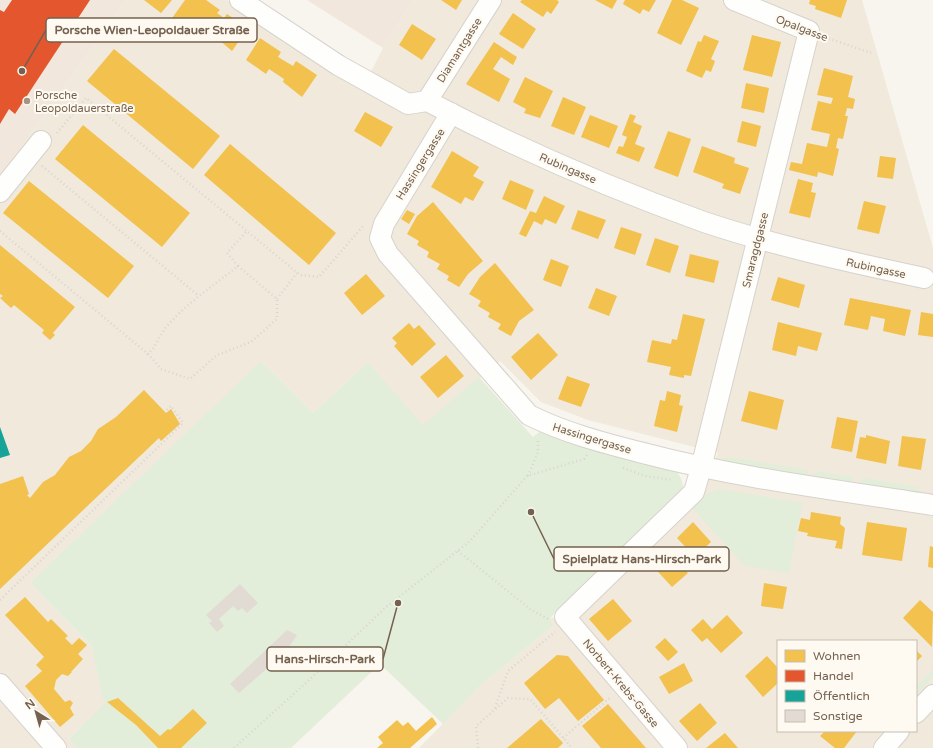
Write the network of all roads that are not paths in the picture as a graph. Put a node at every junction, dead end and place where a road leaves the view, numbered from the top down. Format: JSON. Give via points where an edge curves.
{"nodes":[{"id":1,"x":240,"y":0,"type":"edge"},
{"id":2,"x":491,"y":0,"type":"edge"},
{"id":3,"x":734,"y":0,"type":"edge"},
{"id":4,"x":809,"y":31,"type":"joint"},
{"id":5,"x":427,"y":101,"type":"junction"},
{"id":6,"x":451,"y":113,"type":"junction"},
{"id":7,"x":47,"y":139,"type":"road end"},
{"id":8,"x":0,"y":192,"type":"edge"},
{"id":9,"x":757,"y":238,"type":"junction"},
{"id":10,"x":924,"y":278,"type":"dead end"},
{"id":11,"x":701,"y":468,"type":"junction"},
{"id":12,"x":933,"y":505,"type":"edge"},
{"id":13,"x":560,"y":619,"type":"joint"},
{"id":14,"x":0,"y":684,"type":"edge"},
{"id":15,"x":933,"y":695,"type":"edge"},
{"id":16,"x":917,"y":712,"type":"edge"},
{"id":17,"x":898,"y":732,"type":"edge"},
{"id":18,"x":56,"y":748,"type":"edge"},
{"id":19,"x":677,"y":748,"type":"edge"},
{"id":20,"x":884,"y":748,"type":"edge"}],
"edges":[{"from":1,"to":5,"type":"street","via":[[338,65],[408,104]]},
{"from":2,"to":5,"type":"street","name":"Diamantgasse"},
{"from":3,"to":4,"type":"street","name":"Opalgasse"},
{"from":4,"to":9,"type":"street","name":"Smaragdgasse"},
{"from":5,"to":6,"type":"street","name":"Rubingasse"},
{"from":6,"to":9,"type":"street","name":"Rubingasse","via":[[551,162],[705,222]]},
{"from":6,"to":11,"type":"street","name":"Hassingergasse","via":[[384,224],[380,238],[388,254],[528,415],[553,427],[594,441]]},
{"from":7,"to":8,"type":"street"},
{"from":9,"to":10,"type":"street","name":"Rubingasse","via":[[840,260]]},
{"from":9,"to":11,"type":"street","name":"Smaragdgasse"},
{"from":11,"to":12,"type":"street","name":"Hassingergasse"},
{"from":11,"to":13,"type":"street","name":"Smaragdgasse","via":[[694,492]]},
{"from":13,"to":19,"type":"street","name":"Norbert-Krebs-Gasse","via":[[624,686]]},
{"from":14,"to":18,"type":"street"},
{"from":15,"to":16,"type":"street"},
{"from":17,"to":20,"type":"street"}]}
